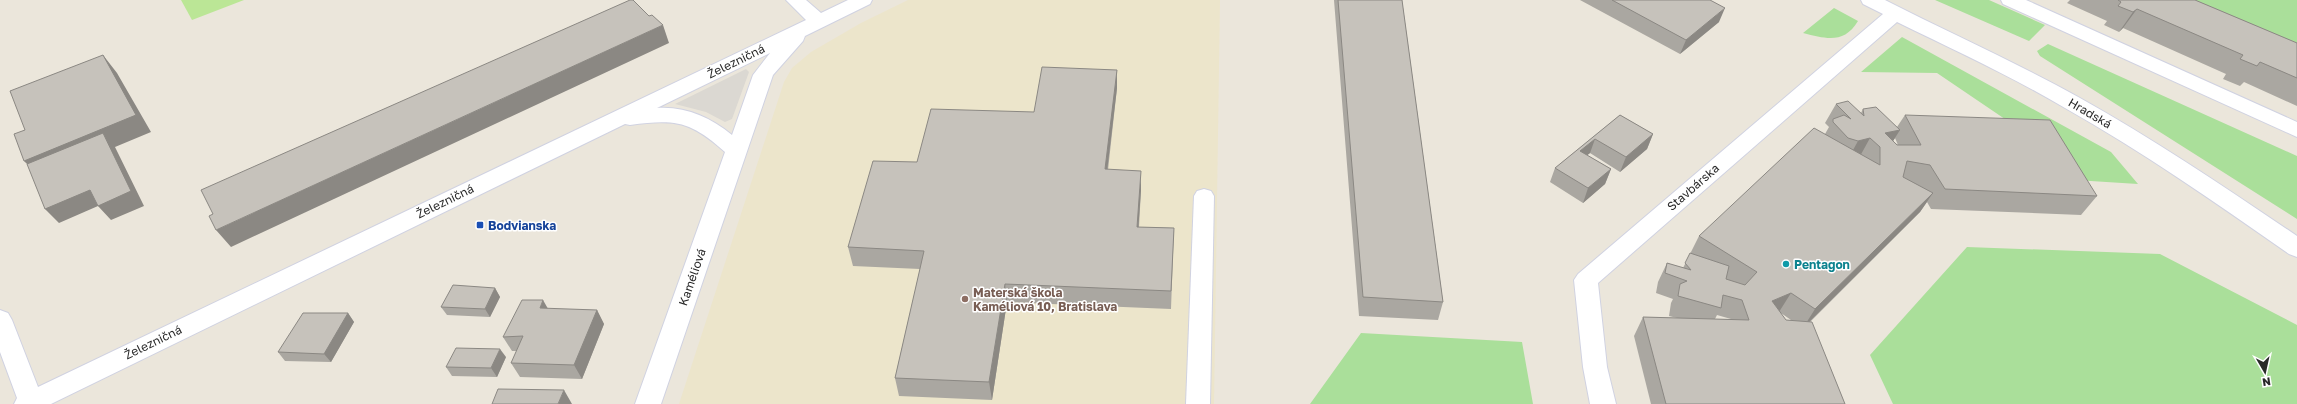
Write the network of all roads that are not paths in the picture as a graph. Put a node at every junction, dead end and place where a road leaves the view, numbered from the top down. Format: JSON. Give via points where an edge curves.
{"nodes":[{"id":1,"x":795,"y":0,"type":"edge"},
{"id":2,"x":863,"y":0,"type":"edge"},
{"id":3,"x":1870,"y":0,"type":"edge"},
{"id":4,"x":2010,"y":0,"type":"edge"},
{"id":5,"x":1896,"y":14,"type":"junction"},
{"id":6,"x":812,"y":24,"type":"junction"},
{"id":7,"x":609,"y":122,"type":"junction"},
{"id":8,"x":2297,"y":130,"type":"edge"},
{"id":9,"x":736,"y":150,"type":"junction"},
{"id":10,"x":1204,"y":196,"type":"dead end"},
{"id":11,"x":2297,"y":248,"type":"edge"},
{"id":12,"x":0,"y":320,"type":"edge"},
{"id":13,"x":29,"y":403,"type":"edge"},
{"id":14,"x":648,"y":404,"type":"edge"},
{"id":15,"x":1198,"y":404,"type":"edge"},
{"id":16,"x":1603,"y":404,"type":"edge"}],
"edges":[{"from":1,"to":6,"type":"street"},
{"from":2,"to":6,"type":"street","name":"Železničná"},
{"from":3,"to":5,"type":"street","name":"Hradská"},
{"from":4,"to":8,"type":"street"},
{"from":5,"to":11,"type":"street","name":"Hradská","via":[[2028,79],[2098,118],[2218,194]]},
{"from":5,"to":16,"type":"street","name":"Stavbárska","via":[[1586,280],[1595,367]]},
{"from":6,"to":7,"type":"street","name":"Železničná"},
{"from":6,"to":9,"type":"street","name":"Kaméliová","via":[[775,59],[764,74]]},
{"from":7,"to":9,"type":"street","via":[[656,114],[692,118],[710,127]]},
{"from":7,"to":13,"type":"street","name":"Železničná"},
{"from":9,"to":14,"type":"street","name":"Kaméliová"},
{"from":10,"to":15,"type":"lane"},
{"from":12,"to":13,"type":"street"}]}
